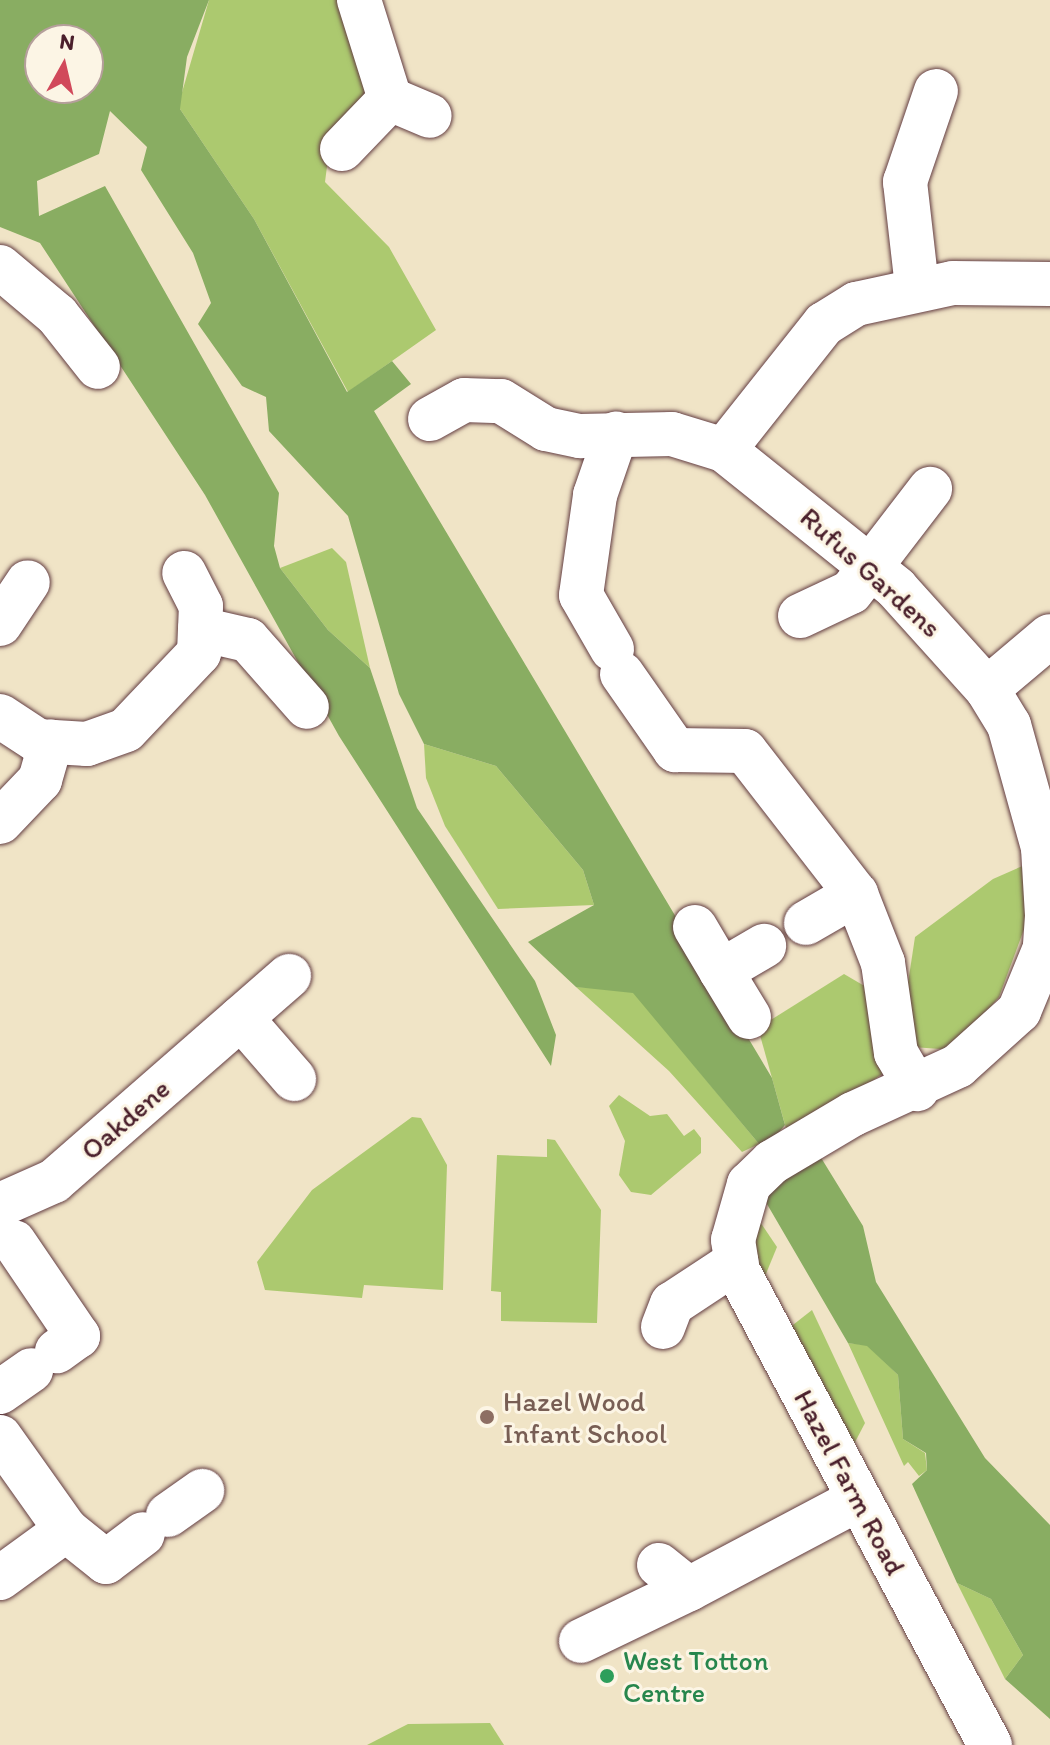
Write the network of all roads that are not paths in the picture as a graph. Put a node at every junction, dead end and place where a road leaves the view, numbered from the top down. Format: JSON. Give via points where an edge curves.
{"nodes":[{"id":1,"x":359,"y":0,"type":"edge"},
{"id":2,"x":936,"y":91,"type":"dead end"},
{"id":3,"x":390,"y":99,"type":"junction"},
{"id":4,"x":430,"y":116,"type":"dead end"},
{"id":5,"x":342,"y":149,"type":"dead end"},
{"id":6,"x":1050,"y":284,"type":"edge"},
{"id":7,"x":935,"y":285,"type":"junction"},
{"id":8,"x":6,"y":288,"type":"edge"},
{"id":9,"x":98,"y":367,"type":"dead end"},
{"id":10,"x":430,"y":419,"type":"dead end"},
{"id":11,"x":616,"y":434,"type":"junction"},
{"id":12,"x":724,"y":450,"type":"junction"},
{"id":13,"x":930,"y":489,"type":"dead end"},
{"id":14,"x":871,"y":566,"type":"junction"},
{"id":15,"x":184,"y":573,"type":"dead end"},
{"id":16,"x":28,"y":582,"type":"dead end"},
{"id":17,"x":800,"y":616,"type":"dead end"},
{"id":18,"x":0,"y":624,"type":"edge"},
{"id":19,"x":200,"y":629,"type":"junction"},
{"id":20,"x":1050,"y":636,"type":"edge"},
{"id":21,"x":987,"y":689,"type":"junction"},
{"id":22,"x":307,"y":707,"type":"dead end"},
{"id":23,"x":0,"y":716,"type":"edge"},
{"id":24,"x":51,"y":742,"type":"junction"},
{"id":25,"x":0,"y":822,"type":"edge"},
{"id":26,"x":1047,"y":848,"type":"edge"},
{"id":27,"x":856,"y":894,"type":"junction"},
{"id":28,"x":806,"y":923,"type":"dead end"},
{"id":29,"x":695,"y":927,"type":"dead end"},
{"id":30,"x":764,"y":946,"type":"dead end"},
{"id":31,"x":721,"y":971,"type":"junction"},
{"id":32,"x":289,"y":976,"type":"dead end"},
{"id":33,"x":1039,"y":999,"type":"edge"},
{"id":34,"x":749,"y":1017,"type":"dead end"},
{"id":35,"x":241,"y":1018,"type":"junction"},
{"id":36,"x":294,"y":1079,"type":"dead end"},
{"id":37,"x":917,"y":1089,"type":"junction"},
{"id":38,"x":738,"y":1212,"type":"joint"},
{"id":39,"x":7,"y":1223,"type":"edge"},
{"id":40,"x":736,"y":1262,"type":"junction"},
{"id":41,"x":663,"y":1327,"type":"dead end"},
{"id":42,"x":29,"y":1371,"type":"edge"},
{"id":43,"x":0,"y":1437,"type":"edge"},
{"id":44,"x":859,"y":1499,"type":"junction"},
{"id":45,"x":171,"y":1514,"type":"dead end"},
{"id":46,"x":66,"y":1530,"type":"junction"},
{"id":47,"x":0,"y":1578,"type":"edge"},
{"id":48,"x":581,"y":1641,"type":"dead end"},
{"id":49,"x":988,"y":1744,"type":"edge"}],
"edges":[{"from":1,"to":3,"type":"street"},
{"from":2,"to":7,"type":"street","via":[[905,182]]},
{"from":3,"to":4,"type":"street"},
{"from":3,"to":5,"type":"street"},
{"from":6,"to":7,"type":"street"},
{"from":7,"to":12,"type":"street","via":[[856,304],[824,324]]},
{"from":8,"to":9,"type":"street","via":[[57,315]]},
{"from":10,"to":11,"type":"street","name":"Rufus Gardens","via":[[464,400],[501,401],[546,429]]},
{"from":11,"to":12,"type":"street","name":"Rufus Gardens","via":[[679,435]]},
{"from":11,"to":27,"type":"street","via":[[595,495],[581,595],[675,750],[745,751]]},
{"from":12,"to":14,"type":"street","name":"Rufus Gardens"},
{"from":13,"to":14,"type":"street"},
{"from":14,"to":17,"type":"street","via":[[851,592]]},
{"from":14,"to":21,"type":"street","name":"Rufus Gardens"},
{"from":15,"to":19,"type":"street","via":[[201,606]]},
{"from":16,"to":18,"type":"street"},
{"from":19,"to":22,"type":"street","via":[[248,640]]},
{"from":19,"to":24,"type":"street","via":[[199,653],[186,675],[126,730],[87,744]]},
{"from":20,"to":21,"type":"street"},
{"from":21,"to":26,"type":"street","name":"Rufus Gardens","via":[[1009,725]]},
{"from":23,"to":24,"type":"street"},
{"from":24,"to":25,"type":"street","via":[[40,780]]},
{"from":26,"to":33,"type":"street","name":"Rufus Gardens"},
{"from":27,"to":28,"type":"street"},
{"from":27,"to":37,"type":"street","via":[[883,963],[896,1053]]},
{"from":29,"to":31,"type":"street"},
{"from":30,"to":31,"type":"street"},
{"from":31,"to":34,"type":"street"},
{"from":32,"to":35,"type":"street","name":"Oakdene"},
{"from":33,"to":37,"type":"street","name":"Rufus Gardens"},
{"from":35,"to":36,"type":"street"},
{"from":35,"to":39,"type":"street","name":"Oakdene"},
{"from":37,"to":38,"type":"street","name":"Rufus Gardens","via":[[805,1139],[749,1184]]},
{"from":38,"to":40,"type":"street","name":"Hazel Farm Road"},
{"from":39,"to":42,"type":"street","via":[[78,1336]]},
{"from":40,"to":41,"type":"street","via":[[672,1304]]},
{"from":40,"to":44,"type":"street","name":"Hazel Farm Road"},
{"from":43,"to":46,"type":"street"},
{"from":44,"to":48,"type":"street","via":[[674,1577]]},
{"from":44,"to":49,"type":"street","name":"Hazel Farm Road"},
{"from":45,"to":46,"type":"street","via":[[106,1562]]},
{"from":46,"to":47,"type":"street"}]}
